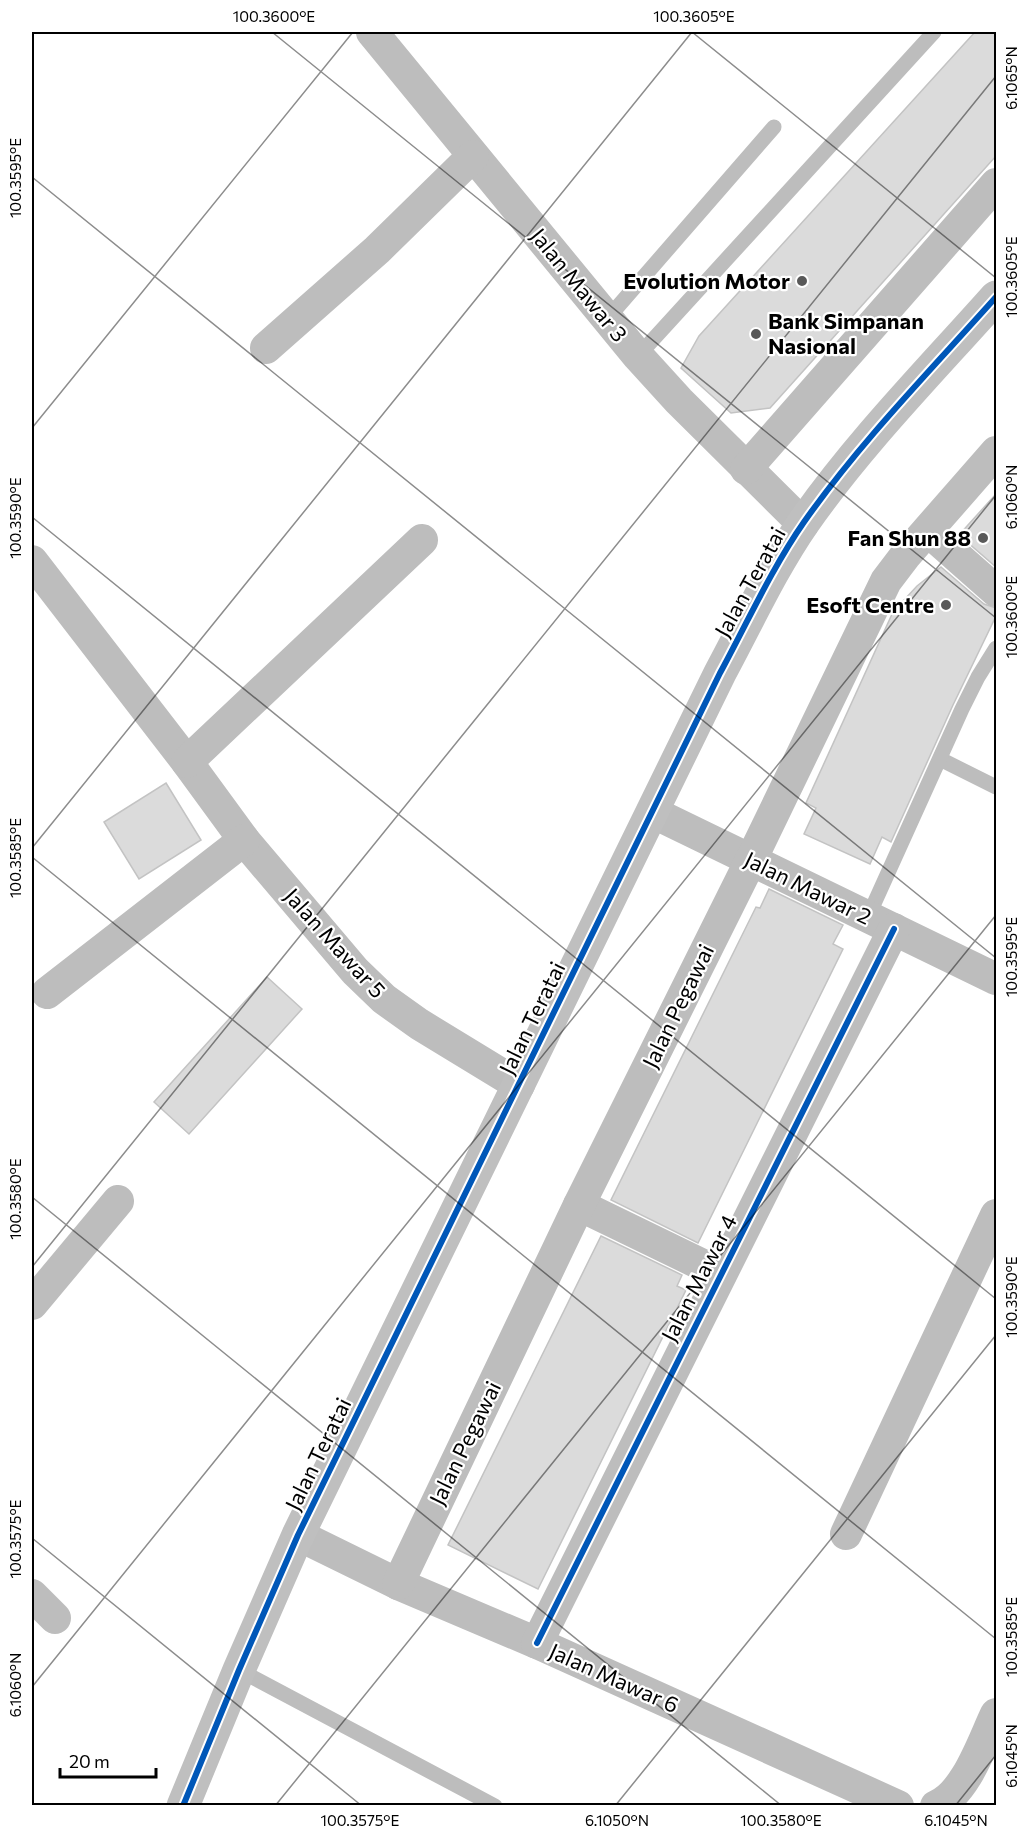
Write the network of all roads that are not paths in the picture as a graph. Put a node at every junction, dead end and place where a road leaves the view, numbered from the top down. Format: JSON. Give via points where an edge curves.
{"nodes":[{"id":1,"x":372,"y":32,"type":"edge"},
{"id":2,"x":934,"y":32,"type":"edge"},
{"id":3,"x":774,"y":128,"type":"dead end"},
{"id":4,"x":474,"y":156,"type":"junction"},
{"id":5,"x":996,"y":184,"type":"edge"},
{"id":6,"x":996,"y":297,"type":"edge"},
{"id":7,"x":607,"y":319,"type":"junction"},
{"id":8,"x":266,"y":348,"type":"dead end"},
{"id":9,"x":638,"y":356,"type":"junction"},
{"id":10,"x":996,"y":452,"type":"edge"},
{"id":11,"x":746,"y":469,"type":"junction"},
{"id":12,"x":803,"y":524,"type":"junction"},
{"id":13,"x":928,"y":531,"type":"junction"},
{"id":14,"x":422,"y":540,"type":"dead end"},
{"id":15,"x":32,"y":561,"type":"edge"},
{"id":16,"x":996,"y":591,"type":"edge"},
{"id":17,"x":996,"y":648,"type":"edge"},
{"id":18,"x":940,"y":759,"type":"junction"},
{"id":19,"x":188,"y":762,"type":"junction"},
{"id":20,"x":996,"y":787,"type":"edge"},
{"id":21,"x":652,"y":812,"type":"junction"},
{"id":22,"x":244,"y":840,"type":"junction"},
{"id":23,"x":751,"y":860,"type":"junction"},
{"id":24,"x":881,"y":923,"type":"junction"},
{"id":25,"x":996,"y":979,"type":"edge"},
{"id":26,"x":47,"y":993,"type":"dead end"},
{"id":27,"x":519,"y":1085,"type":"junction"},
{"id":28,"x":118,"y":1201,"type":"dead end"},
{"id":29,"x":579,"y":1205,"type":"junction"},
{"id":30,"x":996,"y":1215,"type":"edge"},
{"id":31,"x":721,"y":1274,"type":"junction"},
{"id":32,"x":32,"y":1304,"type":"edge"},
{"id":33,"x":846,"y":1534,"type":"dead end"},
{"id":34,"x":298,"y":1535,"type":"junction"},
{"id":35,"x":398,"y":1584,"type":"junction"},
{"id":36,"x":32,"y":1595,"type":"edge"},
{"id":37,"x":55,"y":1618,"type":"dead end"},
{"id":38,"x":537,"y":1643,"type":"junction"},
{"id":39,"x":238,"y":1670,"type":"junction"},
{"id":40,"x":996,"y":1714,"type":"edge"},
{"id":41,"x":183,"y":1806,"type":"edge"},
{"id":42,"x":495,"y":1806,"type":"edge"},
{"id":43,"x":898,"y":1806,"type":"edge"},
{"id":44,"x":936,"y":1806,"type":"edge"}],
"edges":[{"from":1,"to":4,"type":"street","name":"Jalan Mawar 3"},
{"from":2,"to":9,"type":"lane"},
{"from":3,"to":7,"type":"lane"},
{"from":4,"to":7,"type":"street","name":"Jalan Mawar 3"},
{"from":4,"to":8,"type":"street","via":[[377,250]]},
{"from":5,"to":11,"type":"street"},
{"from":6,"to":12,"type":"street","name":"Jalan Teratai","via":[[843,468]]},
{"from":7,"to":9,"type":"street","name":"Jalan Mawar 3"},
{"from":9,"to":11,"type":"street","name":"Jalan Mawar 3"},
{"from":10,"to":13,"type":"street","name":"Jalan Pegawai"},
{"from":11,"to":12,"type":"street","name":"Jalan Mawar 3"},
{"from":12,"to":21,"type":"street","name":"Jalan Teratai","via":[[720,673]]},
{"from":13,"to":16,"type":"street"},
{"from":13,"to":23,"type":"street","name":"Jalan Pegawai","via":[[886,580]]},
{"from":14,"to":19,"type":"street"},
{"from":15,"to":19,"type":"street","name":"Jalan Mawar 5"},
{"from":17,"to":18,"type":"lane","via":[[978,677]]},
{"from":18,"to":20,"type":"lane"},
{"from":18,"to":24,"type":"lane"},
{"from":19,"to":22,"type":"street","name":"Jalan Mawar 5"},
{"from":21,"to":23,"type":"street","name":"Jalan Mawar 2"},
{"from":21,"to":27,"type":"street","name":"Jalan Teratai"},
{"from":22,"to":26,"type":"street"},
{"from":22,"to":27,"type":"street","name":"Jalan Mawar 5","via":[[355,971],[384,999]]},
{"from":23,"to":24,"type":"street","name":"Jalan Mawar 2"},
{"from":23,"to":29,"type":"street","name":"Jalan Pegawai"},
{"from":24,"to":25,"type":"street","name":"Jalan Mawar 2"},
{"from":24,"to":31,"type":"street","name":"Jalan Mawar 4"},
{"from":27,"to":34,"type":"street","name":"Jalan Teratai"},
{"from":28,"to":32,"type":"street"},
{"from":29,"to":31,"type":"street"},
{"from":29,"to":35,"type":"street","name":"Jalan Pegawai"},
{"from":30,"to":33,"type":"street"},
{"from":31,"to":38,"type":"street","name":"Jalan Mawar 4"},
{"from":34,"to":35,"type":"street","name":"Jalan Mawar 6"},
{"from":34,"to":39,"type":"street","name":"Jalan Teratai"},
{"from":35,"to":38,"type":"street","name":"Jalan Mawar 6"},
{"from":36,"to":37,"type":"street"},
{"from":38,"to":43,"type":"street","name":"Jalan Mawar 6"},
{"from":39,"to":41,"type":"street","name":"Jalan Teratai"},
{"from":39,"to":42,"type":"lane"},
{"from":40,"to":44,"type":"street","via":[[965,1778],[952,1796]]}]}
